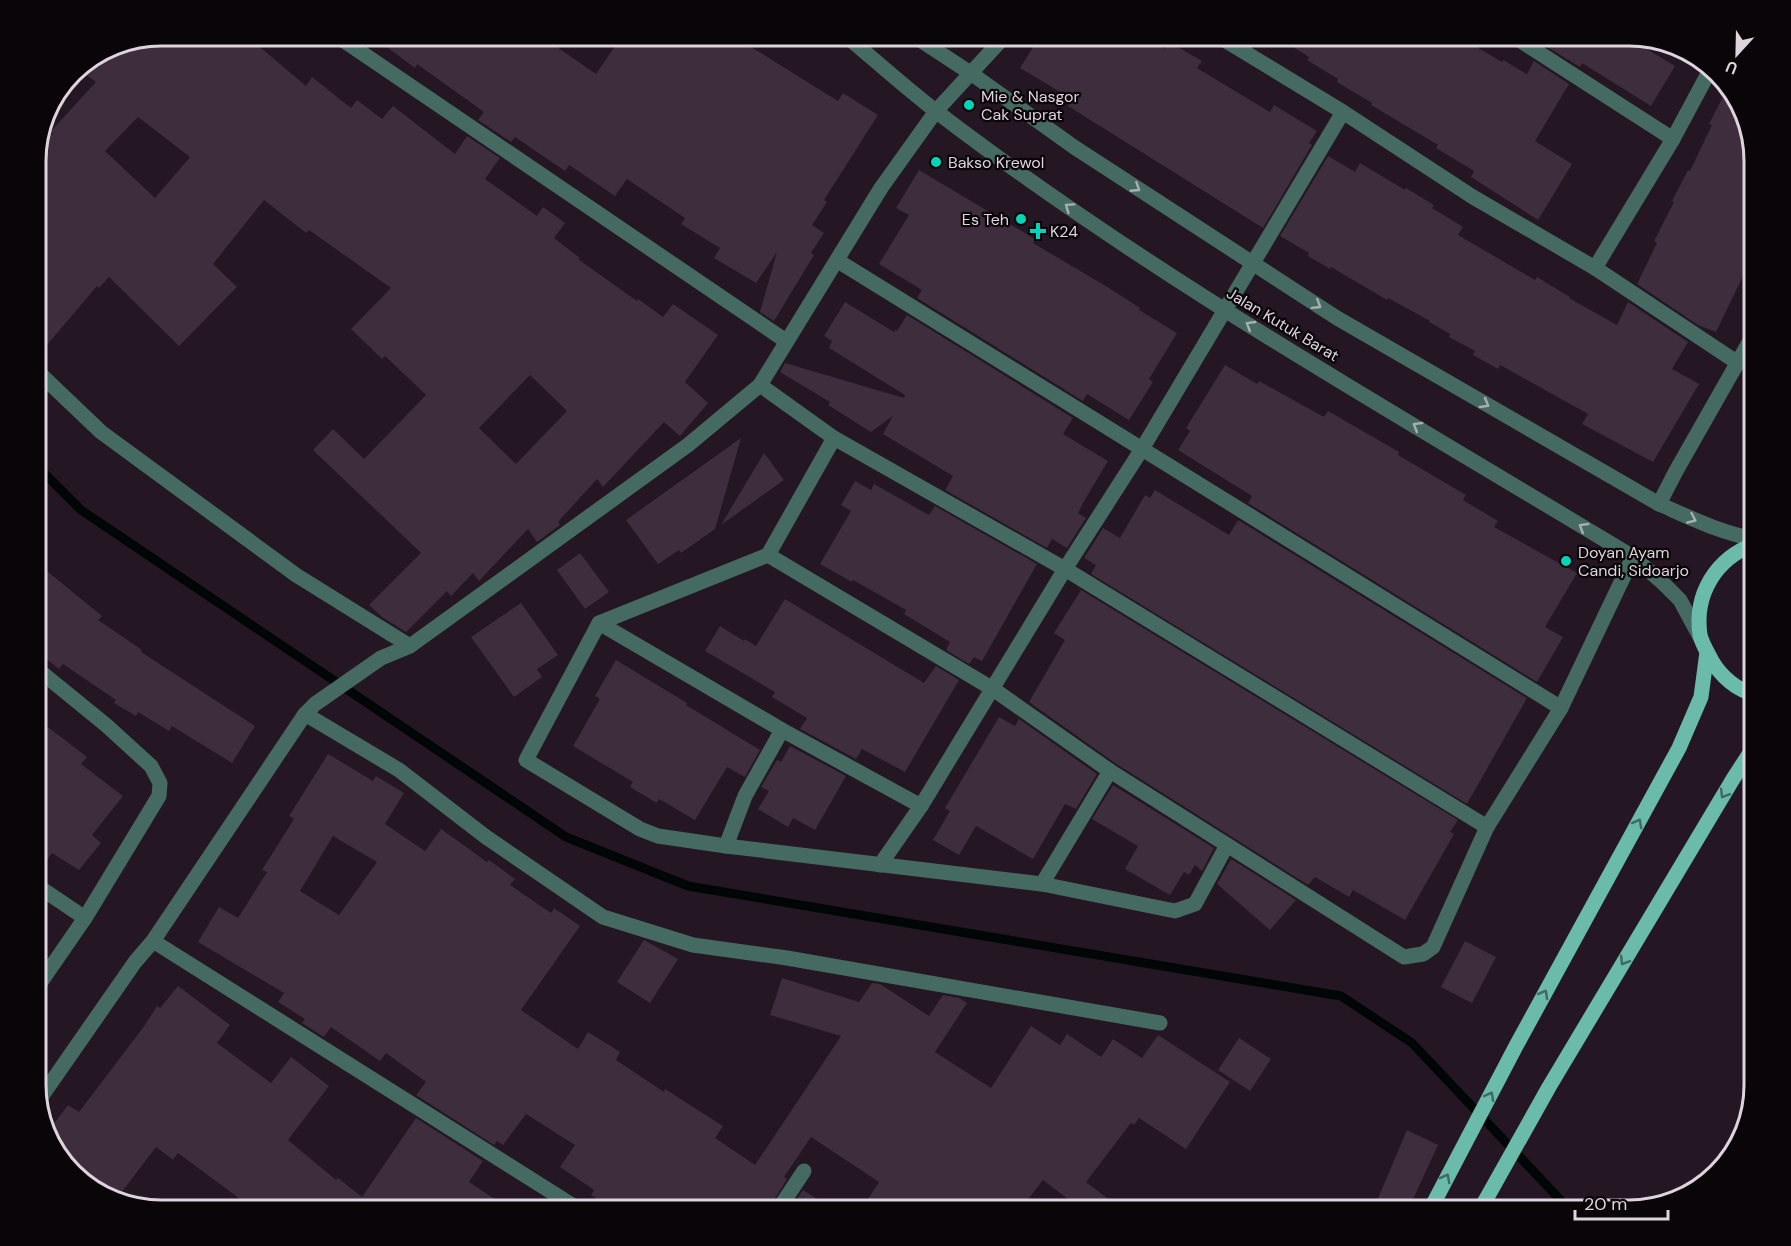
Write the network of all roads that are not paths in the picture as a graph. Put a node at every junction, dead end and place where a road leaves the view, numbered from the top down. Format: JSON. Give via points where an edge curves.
{"nodes":[{"id":1,"x":933,"y":46,"type":"edge"},
{"id":2,"x":996,"y":46,"type":"edge"},
{"id":3,"x":1235,"y":46,"type":"edge"},
{"id":4,"x":1529,"y":46,"type":"edge"},
{"id":5,"x":353,"y":47,"type":"edge"},
{"id":6,"x":859,"y":47,"type":"edge"},
{"id":7,"x":972,"y":74,"type":"junction"},
{"id":8,"x":1707,"y":77,"type":"edge"},
{"id":9,"x":936,"y":111,"type":"junction"},
{"id":10,"x":1343,"y":111,"type":"junction"},
{"id":11,"x":1673,"y":139,"type":"junction"},
{"id":12,"x":838,"y":261,"type":"junction"},
{"id":13,"x":1253,"y":264,"type":"junction"},
{"id":14,"x":1595,"y":268,"type":"junction"},
{"id":15,"x":1226,"y":310,"type":"junction"},
{"id":16,"x":786,"y":341,"type":"junction"},
{"id":17,"x":1744,"y":352,"type":"edge"},
{"id":18,"x":1738,"y":363,"type":"junction"},
{"id":19,"x":47,"y":380,"type":"edge"},
{"id":20,"x":760,"y":385,"type":"junction"},
{"id":21,"x":834,"y":438,"type":"junction"},
{"id":22,"x":1142,"y":449,"type":"junction"},
{"id":23,"x":1659,"y":504,"type":"junction"},
{"id":24,"x":1744,"y":537,"type":"edge"},
{"id":25,"x":1744,"y":548,"type":"edge"},
{"id":26,"x":768,"y":555,"type":"junction"},
{"id":27,"x":1633,"y":557,"type":"junction"},
{"id":28,"x":1065,"y":569,"type":"junction"},
{"id":29,"x":599,"y":623,"type":"junction"},
{"id":30,"x":1700,"y":637,"type":"junction"},
{"id":31,"x":410,"y":646,"type":"junction"},
{"id":32,"x":1707,"y":652,"type":"junction"},
{"id":33,"x":47,"y":677,"type":"edge"},
{"id":34,"x":1744,"y":688,"type":"edge"},
{"id":35,"x":993,"y":689,"type":"junction"},
{"id":36,"x":1561,"y":708,"type":"junction"},
{"id":37,"x":310,"y":709,"type":"junction"},
{"id":38,"x":782,"y":730,"type":"junction"},
{"id":39,"x":1744,"y":762,"type":"edge"},
{"id":40,"x":1110,"y":771,"type":"junction"},
{"id":41,"x":921,"y":806,"type":"junction"},
{"id":42,"x":1487,"y":827,"type":"junction"},
{"id":43,"x":1227,"y":844,"type":"junction"},
{"id":44,"x":726,"y":846,"type":"junction"},
{"id":45,"x":880,"y":865,"type":"junction"},
{"id":46,"x":1042,"y":884,"type":"junction"},
{"id":47,"x":47,"y":892,"type":"edge"},
{"id":48,"x":86,"y":918,"type":"junction"},
{"id":49,"x":153,"y":940,"type":"junction"},
{"id":50,"x":47,"y":973,"type":"edge"},
{"id":51,"x":1160,"y":1023,"type":"dead end"},
{"id":52,"x":47,"y":1088,"type":"edge"},
{"id":53,"x":804,"y":1171,"type":"dead end"},
{"id":54,"x":564,"y":1200,"type":"edge"},
{"id":55,"x":785,"y":1200,"type":"edge"},
{"id":56,"x":1435,"y":1200,"type":"edge"},
{"id":57,"x":1485,"y":1200,"type":"edge"}],
"edges":[{"from":1,"to":7,"type":"street","name":"Jalan Kutuk Barat"},
{"from":2,"to":7,"type":"street"},
{"from":3,"to":10,"type":"street"},
{"from":4,"to":11,"type":"street"},
{"from":5,"to":16,"type":"street"},
{"from":6,"to":9,"type":"street","name":"Jalan Kutuk Barat"},
{"from":7,"to":9,"type":"street"},
{"from":7,"to":13,"type":"street","name":"Jalan Kutuk Barat","one_way":true,"via":[[1074,147]]},
{"from":8,"to":11,"type":"street"},
{"from":9,"to":12,"type":"street","via":[[881,188]]},
{"from":15,"to":9,"type":"street","name":"Jalan Kutuk Barat","one_way":true,"via":[[1075,211]]},
{"from":10,"to":13,"type":"street"},
{"from":10,"to":14,"type":"street","via":[[1473,197]]},
{"from":11,"to":14,"type":"street"},
{"from":12,"to":16,"type":"street"},
{"from":12,"to":22,"type":"street"},
{"from":13,"to":15,"type":"street"},
{"from":13,"to":23,"type":"street","name":"Jalan Kutuk Barat","one_way":true,"via":[[1337,318]]},
{"from":14,"to":18,"type":"street"},
{"from":15,"to":22,"type":"street"},
{"from":27,"to":15,"type":"street","name":"Jalan Kutuk Barat","one_way":true},
{"from":16,"to":20,"type":"street"},
{"from":17,"to":18,"type":"street"},
{"from":18,"to":23,"type":"street"},
{"from":19,"to":31,"type":"street","via":[[110,439],[296,575]]},
{"from":20,"to":21,"type":"street"},
{"from":20,"to":31,"type":"street","via":[[688,445]]},
{"from":21,"to":26,"type":"street"},
{"from":21,"to":28,"type":"street"},
{"from":22,"to":28,"type":"street"},
{"from":22,"to":36,"type":"street"},
{"from":23,"to":24,"type":"street","name":"Jalan Kutuk Barat","one_way":true},
{"from":25,"to":30,"type":"main road","via":[[1722,563],[1708,582],[1700,604]]},
{"from":26,"to":29,"type":"street"},
{"from":26,"to":35,"type":"street"},
{"from":27,"to":30,"type":"street","name":"Jalan Kutuk Barat","via":[[1680,600]]},
{"from":27,"to":36,"type":"street"},
{"from":28,"to":35,"type":"street"},
{"from":28,"to":42,"type":"street"},
{"from":29,"to":38,"type":"street"},
{"from":29,"to":44,"type":"street","via":[[526,760],[640,829],[657,836]]},
{"from":30,"to":32,"type":"main road"},
{"from":31,"to":37,"type":"street","via":[[381,658]]},
{"from":32,"to":34,"type":"main road","via":[[1727,680]]},
{"from":56,"to":32,"type":"main road","one_way":true,"via":[[1679,748],[1701,697]]},
{"from":33,"to":48,"type":"street","via":[[151,766],[160,783],[159,796]]},
{"from":35,"to":40,"type":"street"},
{"from":35,"to":41,"type":"street"},
{"from":36,"to":42,"type":"street"},
{"from":37,"to":49,"type":"street"},
{"from":37,"to":51,"type":"street","via":[[603,917],[693,945]]},
{"from":38,"to":41,"type":"street"},
{"from":38,"to":44,"type":"street","via":[[745,796]]},
{"from":39,"to":57,"type":"main road","one_way":true},
{"from":40,"to":43,"type":"street"},
{"from":40,"to":46,"type":"street"},
{"from":41,"to":45,"type":"street"},
{"from":42,"to":43,"type":"street","via":[[1433,947],[1423,954],[1404,957]]},
{"from":43,"to":46,"type":"street","via":[[1195,904],[1175,910]]},
{"from":44,"to":45,"type":"street"},
{"from":45,"to":46,"type":"street"},
{"from":47,"to":48,"type":"street"},
{"from":48,"to":50,"type":"street"},
{"from":49,"to":52,"type":"street"},
{"from":49,"to":54,"type":"street"},
{"from":53,"to":55,"type":"street"}]}
